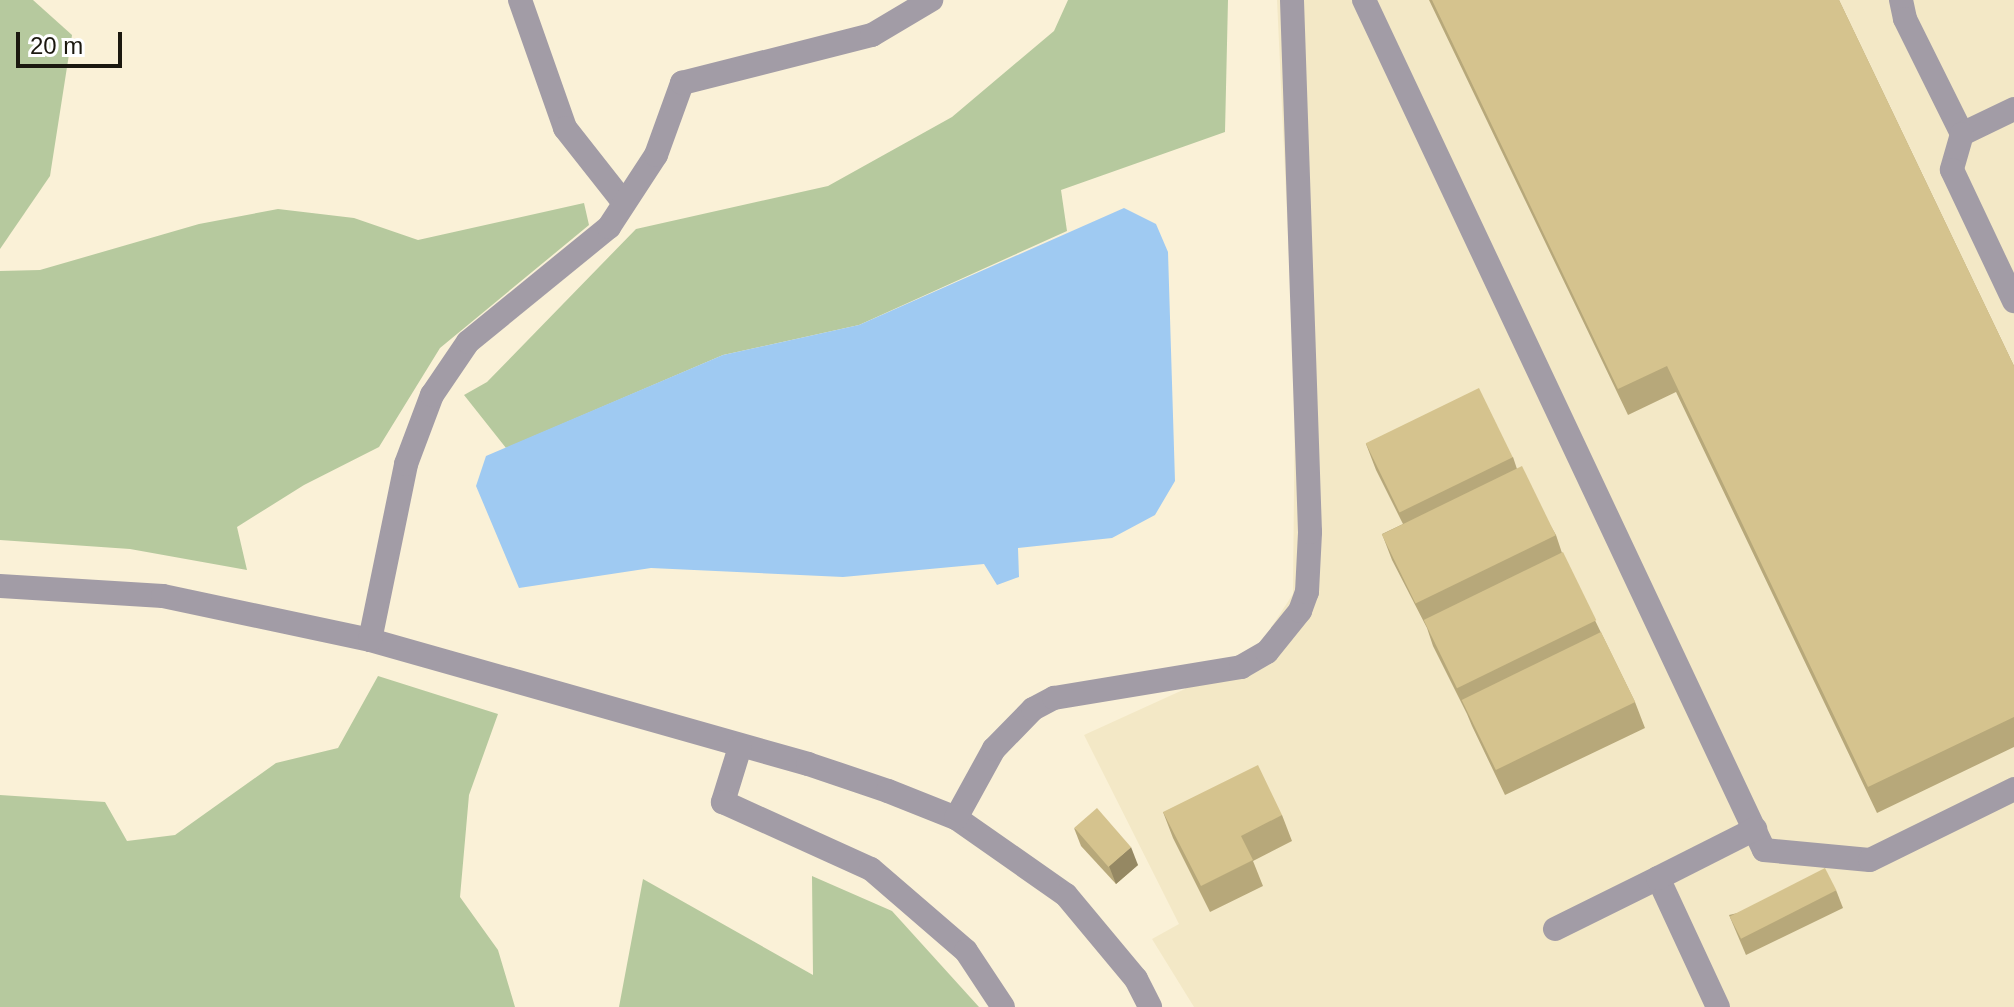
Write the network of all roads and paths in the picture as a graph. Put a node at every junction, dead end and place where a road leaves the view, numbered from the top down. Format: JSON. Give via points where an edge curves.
{"nodes":[{"id":1,"x":520,"y":0,"type":"edge"},
{"id":2,"x":931,"y":0,"type":"edge"},
{"id":3,"x":1292,"y":0,"type":"edge"},
{"id":4,"x":1364,"y":0,"type":"edge"},
{"id":5,"x":1901,"y":0,"type":"edge"},
{"id":6,"x":2014,"y":109,"type":"edge"},
{"id":7,"x":1962,"y":134,"type":"junction"},
{"id":8,"x":624,"y":203,"type":"junction"},
{"id":9,"x":2014,"y":301,"type":"edge"},
{"id":10,"x":0,"y":586,"type":"edge"},
{"id":11,"x":370,"y":640,"type":"junction"},
{"id":12,"x":740,"y":747,"type":"junction"},
{"id":13,"x":2014,"y":789,"type":"edge"},
{"id":14,"x":956,"y":818,"type":"junction"},
{"id":15,"x":1755,"y":829,"type":"junction"},
{"id":16,"x":1658,"y":878,"type":"junction"},
{"id":17,"x":1555,"y":929,"type":"dead end"},
{"id":18,"x":1003,"y":1007,"type":"edge"},
{"id":19,"x":1150,"y":1007,"type":"edge"},
{"id":20,"x":1718,"y":1007,"type":"edge"}],
"edges":[{"from":1,"to":8,"type":"street","via":[[565,128]]},
{"from":2,"to":8,"type":"street","via":[[872,35],[682,83],[656,155]]},
{"from":3,"to":14,"type":"street","via":[[1310,532],[1307,592],[1300,611],[1267,652],[1241,667],[1054,698],[1033,709],[994,749]]},
{"from":4,"to":15,"type":"street"},
{"from":5,"to":7,"type":"street","via":[[1905,19]]},
{"from":6,"to":7,"type":"street"},
{"from":7,"to":9,"type":"street","via":[[1952,170]]},
{"from":8,"to":11,"type":"street","via":[[609,227],[468,342],[432,395],[406,464]]},
{"from":10,"to":11,"type":"street","via":[[163,596]]},
{"from":11,"to":12,"type":"street"},
{"from":12,"to":14,"type":"street","via":[[808,764]]},
{"from":12,"to":18,"type":"street","via":[[723,802],[871,869],[966,951]]},
{"from":13,"to":15,"type":"street","via":[[1870,860],[1764,850]]},
{"from":14,"to":19,"type":"street","via":[[1066,895],[1136,979]]},
{"from":15,"to":16,"type":"street"},
{"from":16,"to":17,"type":"street"},
{"from":16,"to":20,"type":"street"}]}
